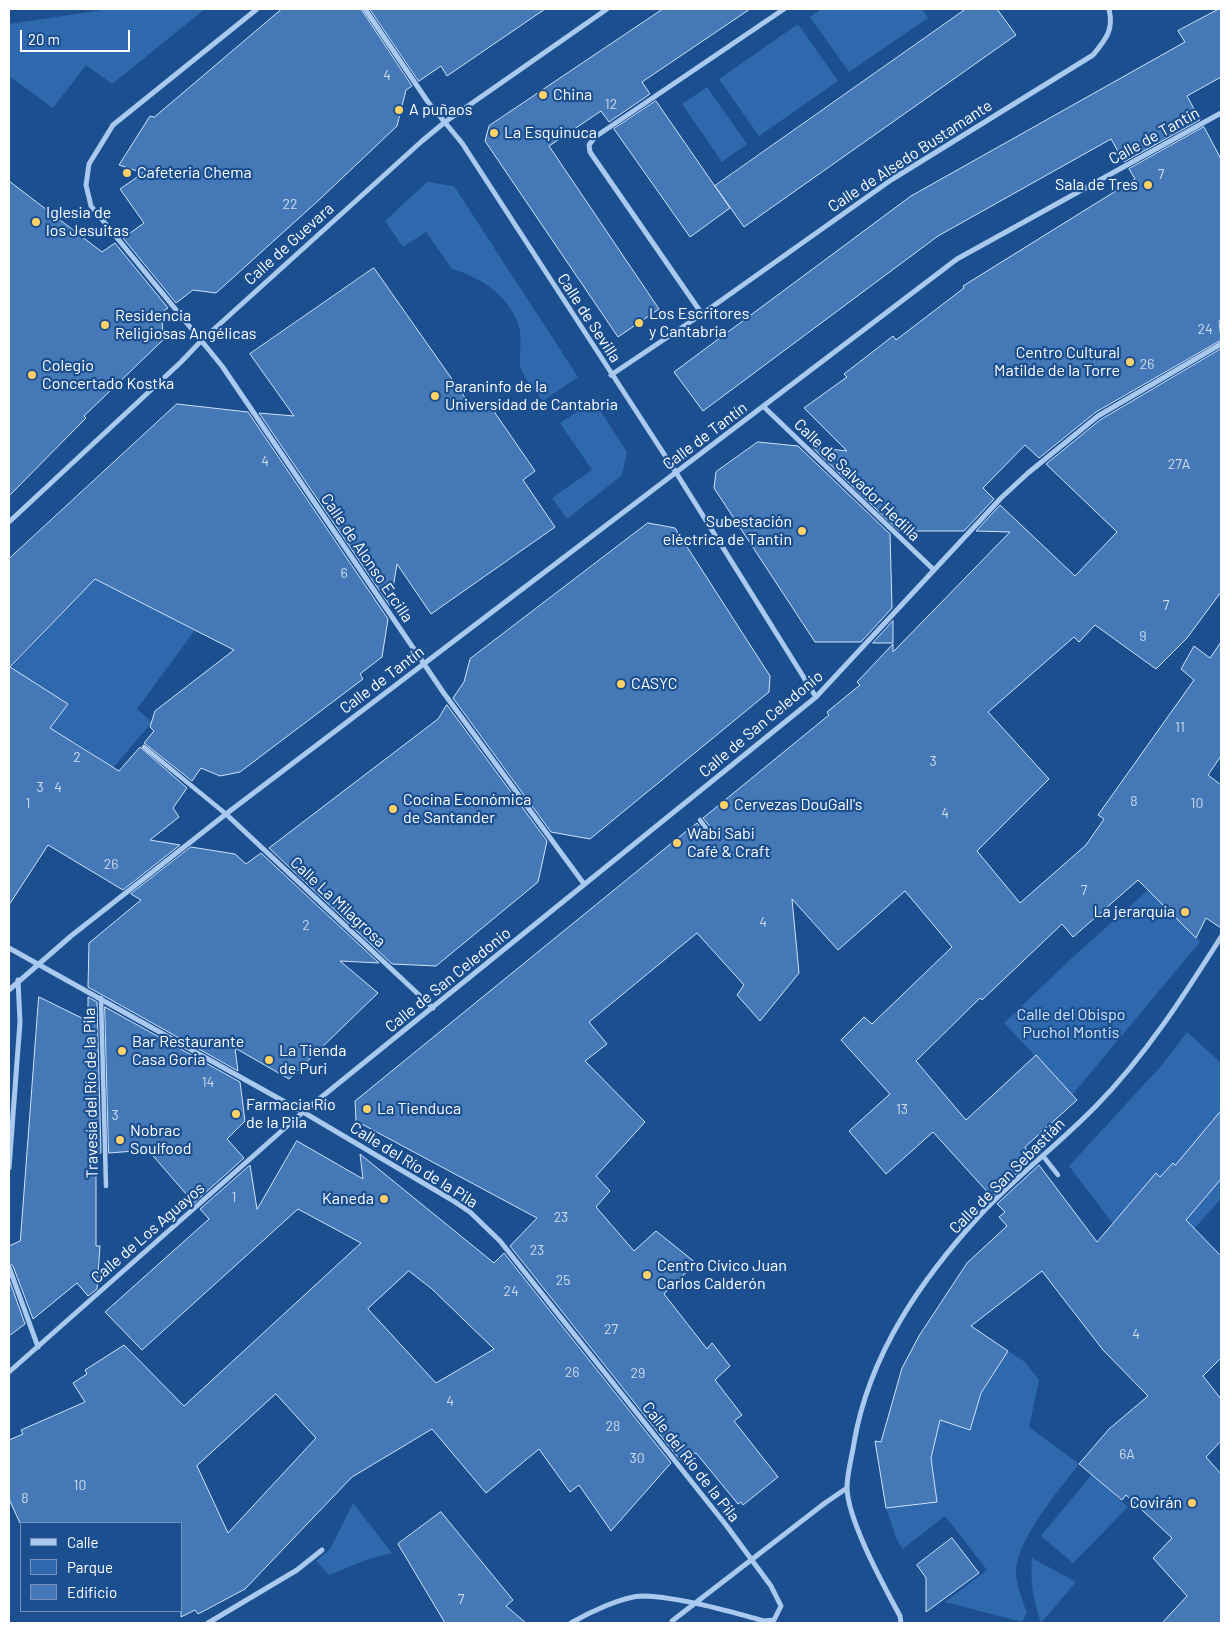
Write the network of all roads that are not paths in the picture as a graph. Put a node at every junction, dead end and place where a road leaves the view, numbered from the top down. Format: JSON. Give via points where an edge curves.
{"nodes":[{"id":1,"x":257,"y":9,"type":"edge"},
{"id":2,"x":365,"y":9,"type":"edge"},
{"id":3,"x":607,"y":9,"type":"edge"},
{"id":4,"x":784,"y":9,"type":"edge"},
{"id":5,"x":1108,"y":9,"type":"edge"},
{"id":6,"x":1221,"y":112,"type":"edge"},
{"id":7,"x":445,"y":122,"type":"junction"},
{"id":8,"x":702,"y":314,"type":"junction"},
{"id":9,"x":202,"y":340,"type":"junction"},
{"id":10,"x":1221,"y":344,"type":"edge"},
{"id":11,"x":611,"y":375,"type":"junction"},
{"id":12,"x":764,"y":407,"type":"junction"},
{"id":13,"x":677,"y":474,"type":"junction"},
{"id":14,"x":9,"y":522,"type":"edge"},
{"id":15,"x":934,"y":570,"type":"junction"},
{"id":16,"x":424,"y":664,"type":"junction"},
{"id":17,"x":816,"y":697,"type":"junction"},
{"id":18,"x":144,"y":747,"type":"dead end"},
{"id":19,"x":226,"y":814,"type":"junction"},
{"id":20,"x":700,"y":820,"type":"dead end"},
{"id":21,"x":708,"y":831,"type":"dead end"},
{"id":22,"x":584,"y":884,"type":"junction"},
{"id":23,"x":1221,"y":937,"type":"edge"},
{"id":24,"x":9,"y":948,"type":"edge"},
{"id":25,"x":40,"y":965,"type":"junction"},
{"id":26,"x":18,"y":980,"type":"junction"},
{"id":27,"x":9,"y":990,"type":"edge"},
{"id":28,"x":101,"y":998,"type":"junction"},
{"id":29,"x":433,"y":1008,"type":"junction"},
{"id":30,"x":304,"y":1112,"type":"junction"},
{"id":31,"x":1043,"y":1156,"type":"junction"},
{"id":32,"x":9,"y":1168,"type":"edge"},
{"id":33,"x":1058,"y":1175,"type":"dead end"},
{"id":34,"x":106,"y":1186,"type":"dead end"},
{"id":35,"x":9,"y":1267,"type":"edge"},
{"id":36,"x":38,"y":1347,"type":"junction"},
{"id":37,"x":9,"y":1372,"type":"edge"},
{"id":38,"x":847,"y":1488,"type":"junction"},
{"id":39,"x":322,"y":1550,"type":"dead end"},
{"id":40,"x":671,"y":1622,"type":"edge"},
{"id":41,"x":208,"y":1623,"type":"edge"},
{"id":42,"x":571,"y":1623,"type":"edge"},
{"id":43,"x":902,"y":1623,"type":"edge"}],
"edges":[{"from":1,"to":9,"type":"street","name":"Calle de Alonso Ercilla","via":[[113,125],[89,164],[86,186],[91,206]]},
{"from":2,"to":7,"type":"street","name":"Calle de Sevilla","via":[[423,96]]},
{"from":3,"to":7,"type":"street","name":"Calle de Guevara"},
{"from":4,"to":8,"type":"street","via":[[595,137],[589,145],[590,152]]},
{"from":5,"to":8,"type":"street","name":"Calle de Alsedo Bustamante","via":[[1112,26],[1093,55],[891,180]]},
{"from":6,"to":12,"type":"street","name":"Calle de Tantín","via":[[957,259]]},
{"from":7,"to":9,"type":"street","name":"Calle de Guevara"},
{"from":7,"to":11,"type":"street","name":"Calle de Sevilla","via":[[462,142]]},
{"from":8,"to":11,"type":"street","name":"Calle de Alsedo Bustamante"},
{"from":9,"to":14,"type":"street","name":"Calle de Guevara"},
{"from":9,"to":16,"type":"street","name":"Calle de Alonso Ercilla"},
{"from":10,"to":15,"type":"street","name":"Calle de San Celedonio","via":[[1098,416],[1028,473]]},
{"from":11,"to":13,"type":"street","name":"Calle de Sevilla"},
{"from":12,"to":13,"type":"street","name":"Calle de Tantín"},
{"from":12,"to":15,"type":"street","name":"Calle de Salvador Hedilla"},
{"from":13,"to":16,"type":"street","name":"Calle de Tantín"},
{"from":13,"to":17,"type":"street","name":"Calle de Sevilla"},
{"from":15,"to":17,"type":"street","name":"Calle de San Celedonio"},
{"from":16,"to":19,"type":"street","name":"Calle de Tantín"},
{"from":16,"to":22,"type":"street","name":"Calle de Alonso Ercilla"},
{"from":17,"to":22,"type":"street","name":"Calle de San Celedonio"},
{"from":18,"to":19,"type":"street"},
{"from":19,"to":25,"type":"street","name":"Calle de Tantín","via":[[71,936]]},
{"from":19,"to":29,"type":"street","name":"Calle La Milagrosa"},
{"from":20,"to":21,"type":"street"},
{"from":22,"to":29,"type":"street","name":"Calle de San Celedonio"},
{"from":23,"to":31,"type":"street","name":"Calle de San Sebastián","via":[[1149,1045],[1097,1105]]},
{"from":24,"to":25,"type":"street","name":"Calle del Río de la Pila"},
{"from":25,"to":26,"type":"street","name":"Calle de Tantín"},
{"from":25,"to":28,"type":"street","name":"Calle del Río de la Pila"},
{"from":26,"to":27,"type":"street","name":"Calle de Tantín"},
{"from":26,"to":32,"type":"street","via":[[20,1022]]},
{"from":28,"to":30,"type":"street","name":"Calle del Río de la Pila"},
{"from":28,"to":34,"type":"street","name":"Travesía del Río de la Pila"},
{"from":29,"to":30,"type":"street","name":"Calle de San Celedonio"},
{"from":30,"to":36,"type":"street","name":"Calle de Los Aguayos"},
{"from":30,"to":42,"type":"street","name":"Calle del Río de la Pila","via":[[452,1200],[470,1212],[500,1241],[726,1525],[771,1586],[781,1606],[774,1620],[764,1621],[641,1596],[595,1609]]},
{"from":31,"to":33,"type":"street"},
{"from":31,"to":38,"type":"street","name":"Calle de San Sebastián","via":[[983,1212],[948,1253],[916,1294],[885,1346],[867,1387]]},
{"from":35,"to":36,"type":"street"},
{"from":36,"to":37,"type":"street","name":"Calle de Los Aguayos"},
{"from":38,"to":40,"type":"street","bridge":true},
{"from":38,"to":43,"type":"street","name":"Calle de San Sebastián","via":[[852,1513]]},
{"from":39,"to":41,"type":"street","via":[[297,1570]]}]}
